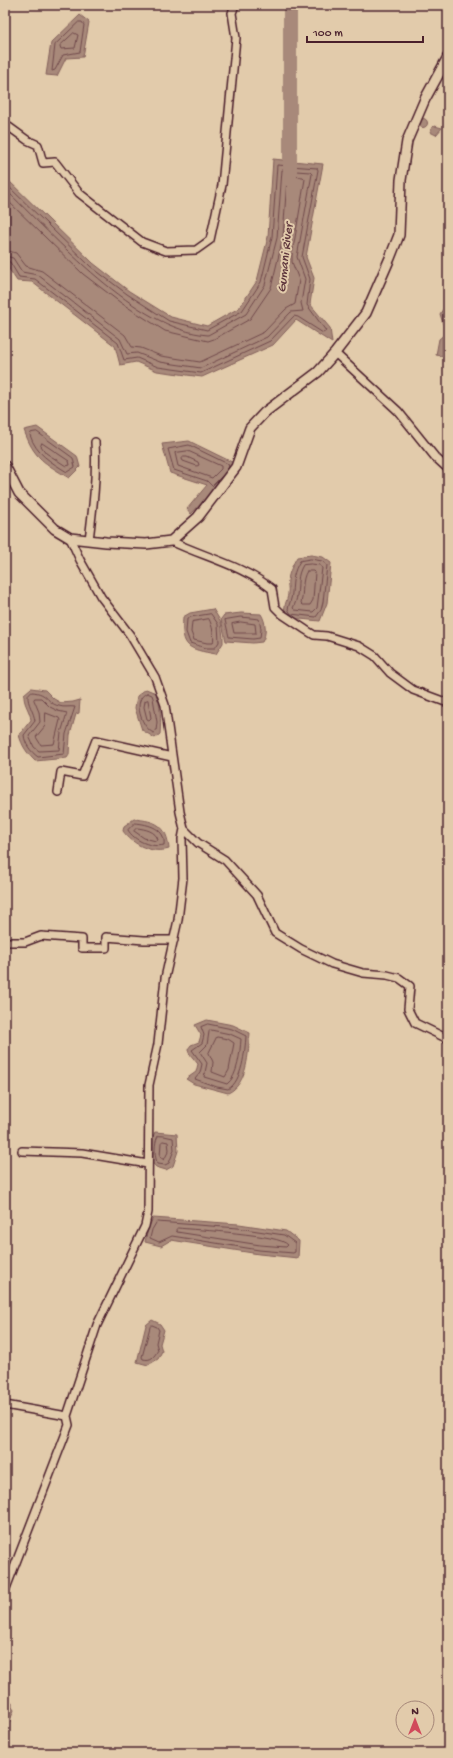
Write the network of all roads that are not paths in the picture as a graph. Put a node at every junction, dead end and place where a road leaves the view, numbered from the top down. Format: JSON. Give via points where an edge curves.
{"nodes":[{"id":1,"x":235,"y":5,"type":"edge"},
{"id":2,"x":448,"y":57,"type":"edge"},
{"id":3,"x":5,"y":124,"type":"edge"},
{"id":4,"x":335,"y":353,"type":"junction"},
{"id":5,"x":95,"y":442,"type":"dead end"},
{"id":6,"x":5,"y":466,"type":"edge"},
{"id":7,"x":448,"y":469,"type":"edge"},
{"id":8,"x":70,"y":538,"type":"junction"},
{"id":9,"x":90,"y":540,"type":"junction"},
{"id":10,"x":171,"y":541,"type":"junction"},
{"id":11,"x":448,"y":703,"type":"edge"},
{"id":12,"x":172,"y":757,"type":"junction"},
{"id":13,"x":58,"y":792,"type":"dead end"},
{"id":14,"x":184,"y":829,"type":"junction"},
{"id":15,"x":174,"y":940,"type":"junction"},
{"id":16,"x":5,"y":942,"type":"edge"},
{"id":17,"x":448,"y":1039,"type":"edge"},
{"id":18,"x":22,"y":1151,"type":"dead end"},
{"id":19,"x":148,"y":1164,"type":"junction"},
{"id":20,"x":5,"y":1405,"type":"edge"},
{"id":21,"x":67,"y":1416,"type":"junction"},
{"id":22,"x":5,"y":1591,"type":"edge"}],
"edges":[{"from":1,"to":3,"type":"street","via":[[232,13],[236,38],[222,185],[210,240],[196,250],[166,251],[142,242],[79,193],[55,162],[43,163],[38,145]]},
{"from":2,"to":4,"type":"street","via":[[425,99],[407,141],[401,180],[399,234],[390,258],[366,313]]},
{"from":4,"to":7,"type":"street","via":[[398,411],[435,457]]},
{"from":4,"to":10,"type":"street","via":[[318,372],[264,412],[250,428],[236,467],[198,517]]},
{"from":5,"to":9,"type":"street","via":[[95,493]]},
{"from":6,"to":8,"type":"street","via":[[19,493],[55,529]]},
{"from":8,"to":9,"type":"street"},
{"from":8,"to":12,"type":"street","via":[[101,597],[130,635],[155,677],[165,705]]},
{"from":9,"to":10,"type":"street","via":[[146,544]]},
{"from":10,"to":11,"type":"street","via":[[191,551],[223,561],[256,578],[272,589],[275,607],[306,630],[314,635],[327,636],[359,646],[375,656],[390,673],[413,690]]},
{"from":12,"to":13,"type":"street","via":[[96,740],[82,776],[61,772]]},
{"from":12,"to":14,"type":"street"},
{"from":14,"to":15,"type":"street","via":[[183,878]]},
{"from":14,"to":17,"type":"street","via":[[198,843],[225,860],[257,895],[275,933],[332,964],[363,973],[399,978],[410,986],[408,1009],[415,1023]]},
{"from":15,"to":16,"type":"street","via":[[106,937],[106,948],[82,948],[82,939],[41,936],[25,942]]},
{"from":15,"to":19,"type":"street","via":[[165,978],[158,1044],[149,1085]]},
{"from":18,"to":19,"type":"street","via":[[82,1153]]},
{"from":19,"to":21,"type":"street","via":[[148,1212],[145,1226],[97,1325]]},
{"from":20,"to":21,"type":"street"},
{"from":21,"to":22,"type":"street","via":[[69,1425]]}]}
